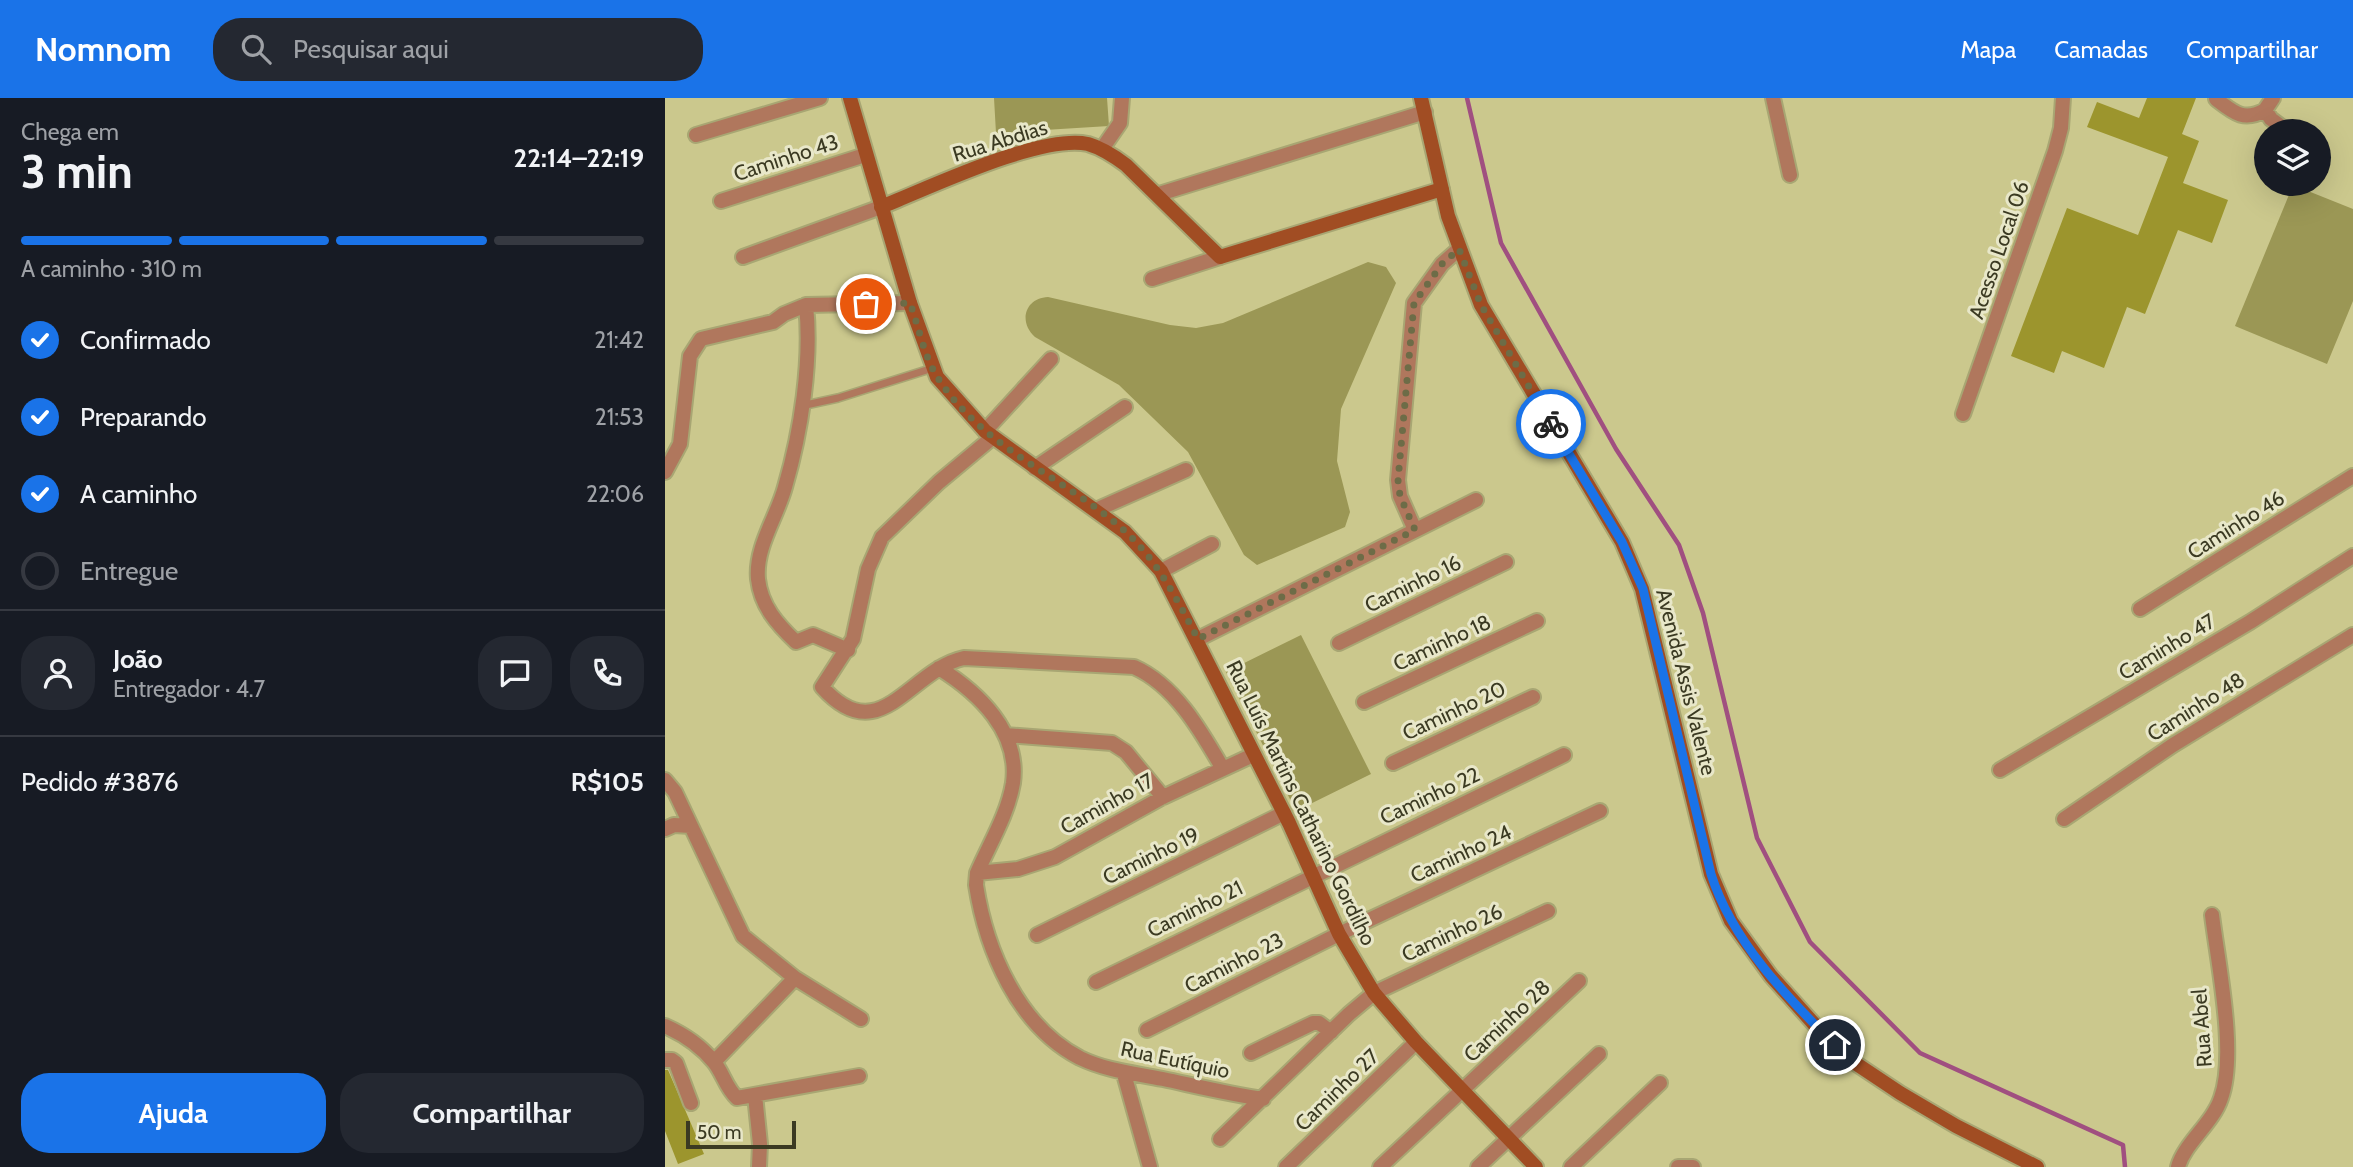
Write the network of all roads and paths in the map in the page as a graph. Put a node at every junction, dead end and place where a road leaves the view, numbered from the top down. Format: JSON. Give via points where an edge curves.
{"nodes":[{"id":1,"x":820,"y":98,"type":"edge"},
{"id":2,"x":850,"y":98,"type":"edge"},
{"id":3,"x":1122,"y":98,"type":"edge"},
{"id":4,"x":1773,"y":98,"type":"edge"},
{"id":5,"x":2063,"y":98,"type":"edge"},
{"id":6,"x":2216,"y":99,"type":"edge"},
{"id":7,"x":2269,"y":104,"type":"edge"},
{"id":8,"x":1423,"y":105,"type":"edge"},
{"id":9,"x":696,"y":135,"type":"dead end"},
{"id":10,"x":1102,"y":149,"type":"junction"},
{"id":11,"x":865,"y":155,"type":"junction"},
{"id":12,"x":1790,"y":175,"type":"dead end"},
{"id":13,"x":1442,"y":189,"type":"junction"},
{"id":14,"x":1159,"y":194,"type":"junction"},
{"id":15,"x":721,"y":201,"type":"dead end"},
{"id":16,"x":881,"y":207,"type":"junction"},
{"id":17,"x":1459,"y":249,"type":"junction"},
{"id":18,"x":743,"y":257,"type":"dead end"},
{"id":19,"x":1220,"y":257,"type":"junction"},
{"id":20,"x":1152,"y":279,"type":"dead end"},
{"id":21,"x":910,"y":303,"type":"junction"},
{"id":22,"x":806,"y":305,"type":"junction"},
{"id":23,"x":1051,"y":359,"type":"dead end"},
{"id":24,"x":933,"y":368,"type":"junction"},
{"id":25,"x":801,"y":406,"type":"junction"},
{"id":26,"x":1125,"y":407,"type":"dead end"},
{"id":27,"x":1963,"y":414,"type":"dead end"},
{"id":28,"x":989,"y":434,"type":"junction"},
{"id":29,"x":1035,"y":468,"type":"junction"},
{"id":30,"x":1186,"y":470,"type":"dead end"},
{"id":31,"x":665,"y":472,"type":"edge"},
{"id":32,"x":2353,"y":476,"type":"edge"},
{"id":33,"x":1476,"y":500,"type":"dead end"},
{"id":34,"x":1096,"y":509,"type":"junction"},
{"id":35,"x":1415,"y":530,"type":"junction"},
{"id":36,"x":1212,"y":544,"type":"dead end"},
{"id":37,"x":2353,"y":556,"type":"edge"},
{"id":38,"x":1506,"y":562,"type":"dead end"},
{"id":39,"x":1161,"y":571,"type":"junction"},
{"id":40,"x":2140,"y":609,"type":"dead end"},
{"id":41,"x":1537,"y":621,"type":"dead end"},
{"id":42,"x":2353,"y":635,"type":"edge"},
{"id":43,"x":1198,"y":639,"type":"junction"},
{"id":44,"x":1339,"y":643,"type":"dead end"},
{"id":45,"x":848,"y":650,"type":"junction"},
{"id":46,"x":939,"y":668,"type":"junction"},
{"id":47,"x":1533,"y":697,"type":"dead end"},
{"id":48,"x":1364,"y":702,"type":"dead end"},
{"id":49,"x":1005,"y":735,"type":"junction"},
{"id":50,"x":1253,"y":755,"type":"junction"},
{"id":51,"x":1564,"y":755,"type":"dead end"},
{"id":52,"x":1393,"y":763,"type":"dead end"},
{"id":53,"x":1223,"y":769,"type":"junction"},
{"id":54,"x":2000,"y":770,"type":"dead end"},
{"id":55,"x":665,"y":780,"type":"edge"},
{"id":56,"x":1163,"y":797,"type":"junction"},
{"id":57,"x":1600,"y":811,"type":"dead end"},
{"id":58,"x":1284,"y":813,"type":"junction"},
{"id":59,"x":2064,"y":819,"type":"dead end"},
{"id":60,"x":691,"y":826,"type":"junction"},
{"id":61,"x":665,"y":829,"type":"edge"},
{"id":62,"x":977,"y":873,"type":"junction"},
{"id":63,"x":1313,"y":874,"type":"junction"},
{"id":64,"x":1548,"y":911,"type":"dead end"},
{"id":65,"x":2212,"y":915,"type":"dead end"},
{"id":66,"x":1339,"y":934,"type":"junction"},
{"id":67,"x":1037,"y":936,"type":"dead end"},
{"id":68,"x":795,"y":978,"type":"junction"},
{"id":69,"x":1579,"y":981,"type":"dead end"},
{"id":70,"x":1096,"y":982,"type":"dead end"},
{"id":71,"x":1374,"y":993,"type":"junction"},
{"id":72,"x":861,"y":1019,"type":"dead end"},
{"id":73,"x":665,"y":1026,"type":"edge"},
{"id":74,"x":1147,"y":1030,"type":"dead end"},
{"id":75,"x":1331,"y":1032,"type":"junction"},
{"id":76,"x":1416,"y":1042,"type":"junction"},
{"id":77,"x":1251,"y":1053,"type":"dead end"},
{"id":78,"x":1599,"y":1054,"type":"dead end"},
{"id":79,"x":665,"y":1060,"type":"edge"},
{"id":80,"x":714,"y":1062,"type":"junction"},
{"id":81,"x":1124,"y":1074,"type":"junction"},
{"id":82,"x":859,"y":1076,"type":"dead end"},
{"id":83,"x":1660,"y":1083,"type":"dead end"},
{"id":84,"x":1463,"y":1091,"type":"junction"},
{"id":85,"x":755,"y":1095,"type":"junction"},
{"id":86,"x":1263,"y":1099,"type":"junction"},
{"id":87,"x":691,"y":1104,"type":"dead end"},
{"id":88,"x":1220,"y":1139,"type":"dead end"},
{"id":89,"x":1509,"y":1139,"type":"junction"},
{"id":90,"x":759,"y":1167,"type":"edge"},
{"id":91,"x":1150,"y":1167,"type":"edge"},
{"id":92,"x":1286,"y":1167,"type":"edge"},
{"id":93,"x":1380,"y":1167,"type":"edge"},
{"id":94,"x":1478,"y":1167,"type":"edge"},
{"id":95,"x":1536,"y":1167,"type":"edge"},
{"id":96,"x":1571,"y":1167,"type":"edge"},
{"id":97,"x":1678,"y":1167,"type":"edge"},
{"id":98,"x":1693,"y":1167,"type":"edge"},
{"id":99,"x":2037,"y":1167,"type":"edge"},
{"id":100,"x":2178,"y":1167,"type":"edge"}],
"edges":[{"from":1,"to":9,"type":"street"},
{"from":2,"to":11,"type":"street","name":"Rua Luís Martins Catharino Gordilho"},
{"from":3,"to":10,"type":"street","via":[[1120,123]]},
{"from":4,"to":12,"type":"street"},
{"from":5,"to":27,"type":"street","name":"Acesso Local 06","via":[[2055,151]]},
{"from":6,"to":7,"type":"street","via":[[2238,116],[2253,117]]},
{"from":8,"to":13,"type":"street","name":"Avenida Assis Valente"},
{"from":8,"to":14,"type":"street"},
{"from":10,"to":14,"type":"street","name":"Rua Abdias"},
{"from":10,"to":16,"type":"street","name":"Rua Abdias","via":[[1072,143],[1027,150]]},
{"from":11,"to":15,"type":"street","name":"Caminho 43"},
{"from":11,"to":16,"type":"street","name":"Rua Luís Martins Catharino Gordilho"},
{"from":13,"to":17,"type":"street","name":"Avenida Assis Valente"},
{"from":13,"to":19,"type":"street"},
{"from":14,"to":19,"type":"street","name":"Rua Abdias"},
{"from":16,"to":18,"type":"street"},
{"from":16,"to":21,"type":"street","name":"Rua Luís Martins Catharino Gordilho"},
{"from":17,"to":35,"type":"street","via":[[1414,303],[1398,480]]},
{"from":17,"to":99,"type":"street","name":"Avenida Assis Valente","via":[[1481,305],[1622,542],[1643,589],[1711,874],[1731,921],[1771,976],[1849,1059],[1922,1106]]},
{"from":19,"to":20,"type":"street"},
{"from":21,"to":22,"type":"street"},
{"from":21,"to":24,"type":"street","name":"Rua Luís Martins Catharino Gordilho"},
{"from":22,"to":25,"type":"street","via":[[810,347]]},
{"from":22,"to":31,"type":"street","via":[[773,322],[695,345],[680,444]]},
{"from":23,"to":28,"type":"street"},
{"from":24,"to":25,"type":"lane"},
{"from":24,"to":28,"type":"street","name":"Rua Luís Martins Catharino Gordilho","via":[[947,391]]},
{"from":25,"to":45,"type":"street","via":[[785,489],[761,550],[758,583],[772,619],[796,642],[813,635]]},
{"from":26,"to":29,"type":"street"},
{"from":28,"to":29,"type":"street","name":"Rua Luís Martins Catharino Gordilho"},
{"from":28,"to":45,"type":"street","via":[[882,537],[868,569]]},
{"from":29,"to":34,"type":"street","name":"Rua Luís Martins Catharino Gordilho"},
{"from":30,"to":34,"type":"street"},
{"from":32,"to":40,"type":"street","name":"Caminho 46"},
{"from":33,"to":35,"type":"street"},
{"from":34,"to":39,"type":"street","name":"Rua Luís Martins Catharino Gordilho"},
{"from":35,"to":43,"type":"street"},
{"from":36,"to":39,"type":"street"},
{"from":37,"to":54,"type":"street","name":"Caminho 47"},
{"from":38,"to":44,"type":"street","name":"Caminho 16"},
{"from":39,"to":43,"type":"street","name":"Rua Luís Martins Catharino Gordilho"},
{"from":41,"to":48,"type":"street","name":"Caminho 18"},
{"from":42,"to":59,"type":"street","name":"Caminho 48","via":[[2173,745]]},
{"from":43,"to":50,"type":"street","name":"Rua Luís Martins Catharino Gordilho"},
{"from":45,"to":46,"type":"street","via":[[822,687],[850,710],[871,711],[905,696]]},
{"from":46,"to":49,"type":"street","name":"Rua Eutíquio","via":[[982,702]]},
{"from":46,"to":53,"type":"street","via":[[973,657],[1134,667],[1153,677],[1194,721]]},
{"from":47,"to":52,"type":"street","name":"Caminho 20"},
{"from":49,"to":56,"type":"street","via":[[1112,743],[1126,752]]},
{"from":49,"to":62,"type":"street","name":"Rua Eutíquio","via":[[1013,784]]},
{"from":50,"to":53,"type":"street","name":"Caminho 17"},
{"from":50,"to":58,"type":"street","name":"Rua Luís Martins Catharino Gordilho"},
{"from":51,"to":63,"type":"street","name":"Caminho 22"},
{"from":53,"to":56,"type":"street","name":"Caminho 17"},
{"from":55,"to":60,"type":"street"},
{"from":56,"to":62,"type":"street","name":"Caminho 17","via":[[1055,857],[1018,869]]},
{"from":57,"to":66,"type":"street","name":"Caminho 24"},
{"from":58,"to":63,"type":"street","name":"Rua Luís Martins Catharino Gordilho"},
{"from":58,"to":67,"type":"street","name":"Caminho 19"},
{"from":60,"to":61,"type":"street"},
{"from":60,"to":68,"type":"street","via":[[739,930]]},
{"from":62,"to":81,"type":"street","name":"Rua Eutíquio","via":[[978,900],[994,950],[1025,1011],[1040,1029],[1080,1058]]},
{"from":63,"to":66,"type":"street","name":"Rua Luís Martins Catharino Gordilho"},
{"from":63,"to":70,"type":"street","name":"Caminho 21"},
{"from":64,"to":71,"type":"street","name":"Caminho 26"},
{"from":65,"to":100,"type":"street","name":"Rua Abel","via":[[2227,1080],[2213,1115]]},
{"from":66,"to":71,"type":"street","name":"Rua Luís Martins Catharino Gordilho"},
{"from":66,"to":74,"type":"street","name":"Caminho 23"},
{"from":68,"to":72,"type":"street"},
{"from":68,"to":80,"type":"street"},
{"from":69,"to":84,"type":"street","name":"Caminho 28"},
{"from":71,"to":75,"type":"street","name":"Caminho 26"},
{"from":71,"to":76,"type":"street","name":"Rua Luís Martins Catharino Gordilho"},
{"from":73,"to":80,"type":"street","via":[[683,1034]]},
{"from":75,"to":77,"type":"street","via":[[1313,1023]]},
{"from":75,"to":86,"type":"street","name":"Caminho 26"},
{"from":76,"to":84,"type":"street","name":"Rua Luís Martins Catharino Gordilho"},
{"from":76,"to":92,"type":"street","name":"Caminho 27"},
{"from":78,"to":89,"type":"street"},
{"from":79,"to":87,"type":"street","via":[[676,1063]]},
{"from":80,"to":85,"type":"street","via":[[737,1098]]},
{"from":81,"to":86,"type":"street","name":"Rua Eutíquio"},
{"from":81,"to":91,"type":"street"},
{"from":82,"to":85,"type":"street"},
{"from":83,"to":96,"type":"street"},
{"from":84,"to":89,"type":"street","name":"Rua Luís Martins Catharino Gordilho"},
{"from":84,"to":93,"type":"street","name":"Caminho 28"},
{"from":85,"to":90,"type":"street"},
{"from":86,"to":88,"type":"street","name":"Caminho 26"},
{"from":89,"to":94,"type":"street"},
{"from":89,"to":95,"type":"street","name":"Rua Luís Martins Catharino Gordilho"},
{"from":97,"to":98,"type":"street"}]}
